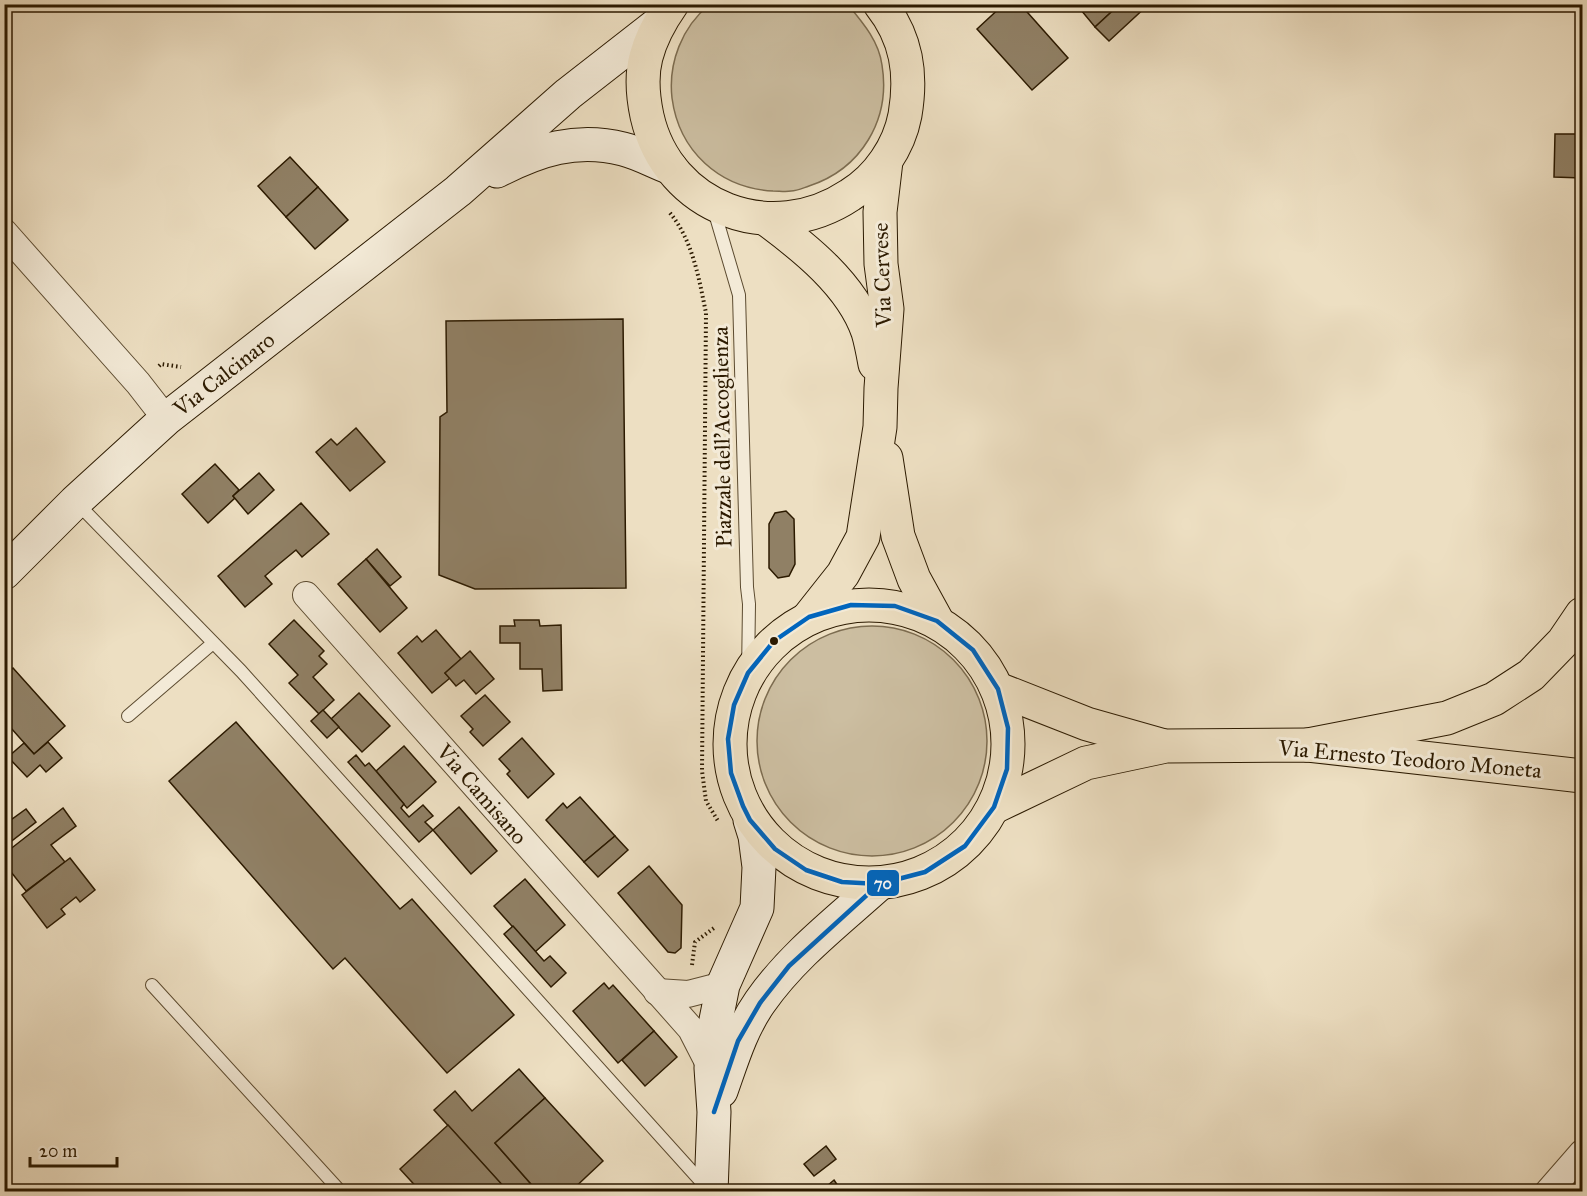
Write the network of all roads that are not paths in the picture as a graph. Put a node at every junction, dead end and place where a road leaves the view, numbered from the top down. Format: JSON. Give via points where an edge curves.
{"nodes":[{"id":1,"x":880,"y":4,"type":"edge"},
{"id":2,"x":665,"y":14,"type":"edge"},
{"id":3,"x":886,"y":161,"type":"junction"},
{"id":4,"x":671,"y":168,"type":"junction"},
{"id":5,"x":458,"y":191,"type":"junction"},
{"id":6,"x":712,"y":203,"type":"junction"},
{"id":7,"x":766,"y":219,"type":"junction"},
{"id":8,"x":4,"y":232,"type":"edge"},
{"id":9,"x":881,"y":388,"type":"junction"},
{"id":10,"x":166,"y":419,"type":"junction"},
{"id":11,"x":880,"y":427,"type":"junction"},
{"id":12,"x":75,"y":502,"type":"junction"},
{"id":13,"x":4,"y":573,"type":"edge"},
{"id":14,"x":306,"y":595,"type":"dead end"},
{"id":15,"x":1582,"y":615,"type":"edge"},
{"id":16,"x":809,"y":617,"type":"junction"},
{"id":17,"x":937,"y":621,"type":"junction"},
{"id":18,"x":213,"y":643,"type":"junction"},
{"id":19,"x":748,"y":673,"type":"junction"},
{"id":20,"x":998,"y":689,"type":"junction"},
{"id":21,"x":128,"y":716,"type":"dead end"},
{"id":22,"x":1308,"y":745,"type":"junction"},
{"id":23,"x":1166,"y":746,"type":"junction"},
{"id":24,"x":1582,"y":776,"type":"edge"},
{"id":25,"x":994,"y":807,"type":"junction"},
{"id":26,"x":735,"y":821,"type":"junction"},
{"id":27,"x":879,"y":884,"type":"junction"},
{"id":28,"x":152,"y":985,"type":"dead end"},
{"id":29,"x":723,"y":985,"type":"junction"},
{"id":30,"x":657,"y":992,"type":"junction"},
{"id":31,"x":711,"y":1068,"type":"junction"},
{"id":32,"x":714,"y":1112,"type":"junction"},
{"id":33,"x":1582,"y":1153,"type":"edge"},
{"id":34,"x":341,"y":1191,"type":"edge"},
{"id":35,"x":710,"y":1191,"type":"edge"},
{"id":36,"x":1548,"y":1191,"type":"edge"}],
"edges":[{"from":1,"to":3,"type":"main road","via":[[892,19],[906,54],[909,91],[903,128]]},
{"from":2,"to":4,"type":"main road","via":[[646,59],[643,97],[652,135]]},
{"from":2,"to":5,"type":"main road","name":"Via Calcinaro"},
{"from":3,"to":7,"type":"main road","via":[[863,187],[834,206],[801,217]]},
{"from":3,"to":9,"type":"main road","name":"Via Cervese","via":[[880,212],[887,309]]},
{"from":4,"to":5,"type":"main road","name":"Via Calcinaro","via":[[622,149],[576,144],[528,155]]},
{"from":4,"to":6,"type":"main road"},
{"from":5,"to":10,"type":"main road","name":"Via Calcinaro"},
{"from":6,"to":7,"type":"main road","via":[[738,214]]},
{"from":6,"to":19,"type":"lane","name":"Piazzale dell'Accoglienza","via":[[739,295]]},
{"from":7,"to":9,"type":"main road","name":"Via Cervese","via":[[806,249],[851,301],[867,331]]},
{"from":8,"to":10,"type":"street"},
{"from":9,"to":11,"type":"main road","name":"Via Cervese"},
{"from":10,"to":12,"type":"main road","name":"Via Calcinaro"},
{"from":11,"to":16,"type":"main road","name":"Via Cervese","via":[[864,537],[843,574]]},
{"from":11,"to":17,"type":"main road","name":"Via Cervese","via":[[898,536],[914,579]]},
{"from":12,"to":13,"type":"main road","name":"Via Calcinaro"},
{"from":12,"to":18,"type":"lane"},
{"from":14,"to":30,"type":"street","name":"Via Camisano"},
{"from":15,"to":22,"type":"main road","via":[[1532,675],[1494,699],[1447,718]]},
{"from":16,"to":17,"type":"main road","via":[[851,605],[895,606]]},
{"from":16,"to":19,"type":"main road","via":[[774,640]]},
{"from":17,"to":20,"type":"main road","via":[[973,650]]},
{"from":18,"to":21,"type":"lane"},
{"from":18,"to":35,"type":"lane"},
{"from":19,"to":26,"type":"main road","via":[[734,705],[729,739],[731,773],[742,806]]},
{"from":20,"to":23,"type":"main road","name":"Via Ernesto Teodoro Moneta","via":[[1086,724]]},
{"from":20,"to":25,"type":"main road","via":[[1008,728],[1007,769]]},
{"from":22,"to":23,"type":"main road","name":"Via Ernesto Teodoro Moneta"},
{"from":22,"to":24,"type":"main road","name":"Via Ernesto Teodoro Moneta"},
{"from":23,"to":25,"type":"main road","name":"Via Ernesto Teodoro Moneta","via":[[1086,763]]},
{"from":25,"to":27,"type":"main road","via":[[965,846],[925,872]]},
{"from":26,"to":27,"type":"main road","via":[[806,870],[842,882]]},
{"from":26,"to":29,"type":"main road","via":[[755,836],[759,867],[757,908]]},
{"from":27,"to":32,"type":"main road","via":[[789,966],[759,1003],[738,1041]]},
{"from":28,"to":34,"type":"lane"},
{"from":29,"to":30,"type":"street","via":[[688,994]]},
{"from":29,"to":31,"type":"main road"},
{"from":30,"to":31,"type":"street","name":"Via Camisano","via":[[691,1029]]},
{"from":31,"to":32,"type":"main road"},
{"from":32,"to":35,"type":"main road"},
{"from":33,"to":36,"type":"street"}]}
